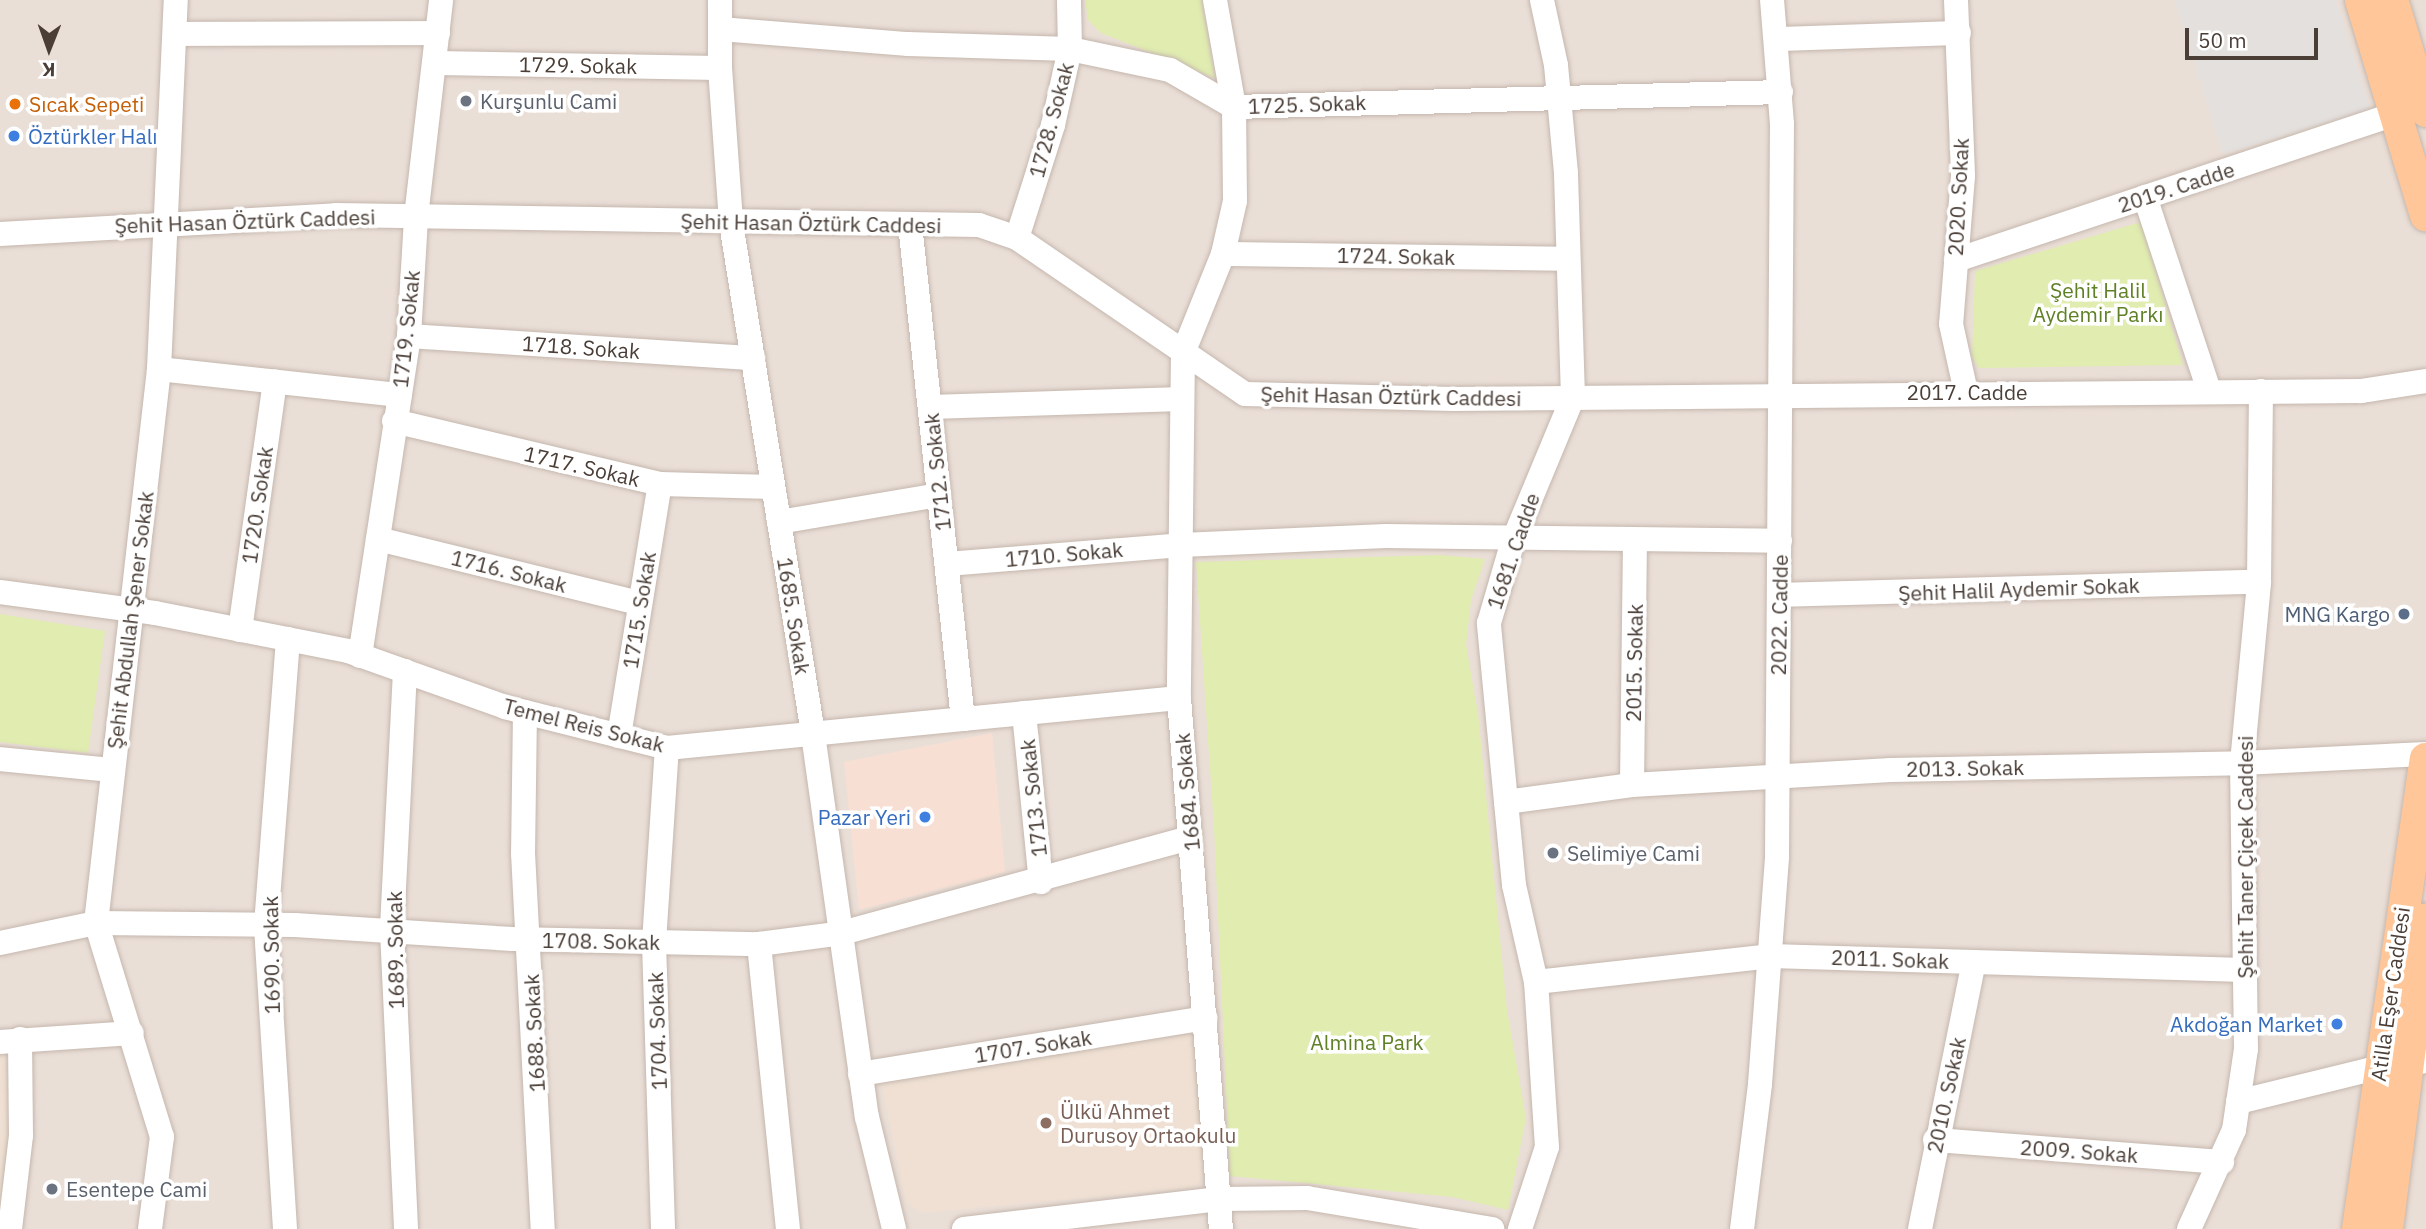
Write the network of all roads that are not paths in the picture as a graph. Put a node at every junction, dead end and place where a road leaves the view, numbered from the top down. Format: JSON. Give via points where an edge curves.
{"nodes":[{"id":1,"x":176,"y":0,"type":"edge"},
{"id":2,"x":442,"y":0,"type":"edge"},
{"id":3,"x":720,"y":0,"type":"edge"},
{"id":4,"x":1069,"y":0,"type":"edge"},
{"id":5,"x":1215,"y":0,"type":"edge"},
{"id":6,"x":1542,"y":0,"type":"edge"},
{"id":7,"x":1772,"y":0,"type":"edge"},
{"id":8,"x":1956,"y":0,"type":"edge"},
{"id":9,"x":2361,"y":0,"type":"edge"},
{"id":10,"x":2392,"y":0,"type":"edge"},
{"id":11,"x":720,"y":29,"type":"junction"},
{"id":12,"x":438,"y":33,"type":"junction"},
{"id":13,"x":1959,"y":33,"type":"junction"},
{"id":14,"x":175,"y":34,"type":"junction"},
{"id":15,"x":1778,"y":39,"type":"junction"},
{"id":16,"x":1070,"y":49,"type":"junction"},
{"id":17,"x":435,"y":63,"type":"junction"},
{"id":18,"x":720,"y":68,"type":"junction"},
{"id":19,"x":1781,"y":92,"type":"junction"},
{"id":20,"x":1559,"y":95,"type":"junction"},
{"id":21,"x":1234,"y":107,"type":"junction"},
{"id":22,"x":2418,"y":109,"type":"edge"},
{"id":23,"x":2145,"y":197,"type":"junction"},
{"id":24,"x":2426,"y":215,"type":"edge"},
{"id":25,"x":416,"y":217,"type":"junction"},
{"id":26,"x":166,"y":223,"type":"junction"},
{"id":27,"x":731,"y":223,"type":"junction"},
{"id":28,"x":910,"y":224,"type":"junction"},
{"id":29,"x":0,"y":234,"type":"edge"},
{"id":30,"x":1017,"y":238,"type":"junction"},
{"id":31,"x":1223,"y":254,"type":"junction"},
{"id":32,"x":1568,"y":259,"type":"junction"},
{"id":33,"x":1956,"y":260,"type":"junction"},
{"id":34,"x":409,"y":336,"type":"junction"},
{"id":35,"x":1183,"y":353,"type":"junction"},
{"id":36,"x":753,"y":358,"type":"junction"},
{"id":37,"x":2426,"y":362,"type":"edge"},
{"id":38,"x":159,"y":369,"type":"junction"},
{"id":39,"x":275,"y":381,"type":"junction"},
{"id":40,"x":2426,"y":381,"type":"edge"},
{"id":41,"x":2209,"y":391,"type":"junction"},
{"id":42,"x":2261,"y":391,"type":"junction"},
{"id":43,"x":2361,"y":391,"type":"junction"},
{"id":44,"x":1966,"y":392,"type":"junction"},
{"id":45,"x":1783,"y":394,"type":"junction"},
{"id":46,"x":400,"y":395,"type":"junction"},
{"id":47,"x":1573,"y":397,"type":"junction"},
{"id":48,"x":1182,"y":399,"type":"junction"},
{"id":49,"x":930,"y":407,"type":"junction"},
{"id":50,"x":394,"y":421,"type":"junction"},
{"id":51,"x":660,"y":484,"type":"junction"},
{"id":52,"x":773,"y":487,"type":"junction"},
{"id":53,"x":939,"y":495,"type":"junction"},
{"id":54,"x":779,"y":522,"type":"junction"},
{"id":55,"x":379,"y":539,"type":"junction"},
{"id":56,"x":1513,"y":541,"type":"junction"},
{"id":57,"x":1635,"y":541,"type":"junction"},
{"id":58,"x":1780,"y":541,"type":"junction"},
{"id":59,"x":1181,"y":545,"type":"junction"},
{"id":60,"x":947,"y":564,"type":"junction"},
{"id":61,"x":2259,"y":582,"type":"junction"},
{"id":62,"x":0,"y":592,"type":"edge"},
{"id":63,"x":1779,"y":595,"type":"junction"},
{"id":64,"x":639,"y":603,"type":"junction"},
{"id":65,"x":130,"y":610,"type":"junction"},
{"id":66,"x":240,"y":630,"type":"junction"},
{"id":67,"x":288,"y":639,"type":"junction"},
{"id":68,"x":360,"y":656,"type":"junction"},
{"id":69,"x":405,"y":671,"type":"junction"},
{"id":70,"x":1179,"y":698,"type":"junction"},
{"id":71,"x":525,"y":712,"type":"junction"},
{"id":72,"x":1024,"y":713,"type":"junction"},
{"id":73,"x":963,"y":719,"type":"junction"},
{"id":74,"x":813,"y":734,"type":"junction"},
{"id":75,"x":619,"y":736,"type":"junction"},
{"id":76,"x":667,"y":748,"type":"junction"},
{"id":77,"x":2426,"y":754,"type":"edge"},
{"id":78,"x":0,"y":759,"type":"edge"},
{"id":79,"x":2426,"y":759,"type":"edge"},
{"id":80,"x":2242,"y":763,"type":"junction"},
{"id":81,"x":112,"y":770,"type":"junction"},
{"id":82,"x":1774,"y":777,"type":"junction"},
{"id":83,"x":1632,"y":785,"type":"junction"},
{"id":84,"x":1506,"y":802,"type":"junction"},
{"id":85,"x":1191,"y":838,"type":"junction"},
{"id":86,"x":1041,"y":882,"type":"junction"},
{"id":87,"x":2426,"y":919,"type":"edge"},
{"id":88,"x":96,"y":923,"type":"junction"},
{"id":89,"x":266,"y":925,"type":"junction"},
{"id":90,"x":392,"y":932,"type":"junction"},
{"id":91,"x":842,"y":933,"type":"junction"},
{"id":92,"x":529,"y":940,"type":"junction"},
{"id":93,"x":654,"y":942,"type":"junction"},
{"id":94,"x":0,"y":943,"type":"edge"},
{"id":95,"x":759,"y":944,"type":"junction"},
{"id":96,"x":1770,"y":956,"type":"junction"},
{"id":97,"x":1974,"y":962,"type":"junction"},
{"id":98,"x":2245,"y":970,"type":"junction"},
{"id":99,"x":1536,"y":982,"type":"junction"},
{"id":100,"x":1205,"y":1018,"type":"junction"},
{"id":101,"x":132,"y":1033,"type":"junction"},
{"id":102,"x":10,"y":1040,"type":"edge"},
{"id":103,"x":2403,"y":1064,"type":"edge"},
{"id":104,"x":860,"y":1074,"type":"junction"},
{"id":105,"x":2238,"y":1102,"type":"junction"},
{"id":106,"x":1936,"y":1140,"type":"junction"},
{"id":107,"x":2222,"y":1162,"type":"junction"},
{"id":108,"x":1219,"y":1199,"type":"junction"},
{"id":109,"x":10,"y":1229,"type":"edge"},
{"id":110,"x":150,"y":1229,"type":"edge"},
{"id":111,"x":285,"y":1229,"type":"edge"},
{"id":112,"x":406,"y":1229,"type":"edge"},
{"id":113,"x":542,"y":1229,"type":"edge"},
{"id":114,"x":663,"y":1229,"type":"edge"},
{"id":115,"x":788,"y":1229,"type":"edge"},
{"id":116,"x":894,"y":1229,"type":"edge"},
{"id":117,"x":964,"y":1229,"type":"edge"},
{"id":118,"x":1222,"y":1229,"type":"edge"},
{"id":119,"x":1492,"y":1229,"type":"edge"},
{"id":120,"x":1520,"y":1229,"type":"edge"},
{"id":121,"x":1742,"y":1229,"type":"edge"},
{"id":122,"x":1920,"y":1229,"type":"edge"},
{"id":123,"x":2189,"y":1229,"type":"edge"},
{"id":124,"x":2358,"y":1229,"type":"edge"},
{"id":125,"x":2387,"y":1229,"type":"edge"}],
"edges":[{"from":1,"to":14,"type":"street","name":"Şehit Abdullah Şener Sokak"},
{"from":2,"to":12,"type":"street","name":"1719. Sokak"},
{"from":3,"to":11,"type":"street","name":"1685. Sokak"},
{"from":4,"to":16,"type":"street","name":"1728. Sokak"},
{"from":5,"to":21,"type":"street"},
{"from":6,"to":20,"type":"street","name":"1681. Cadde"},
{"from":7,"to":15,"type":"street","name":"2022. Cadde"},
{"from":8,"to":13,"type":"street","name":"2020. Sokak"},
{"from":9,"to":22,"type":"main road"},
{"from":10,"to":22,"type":"main road"},
{"from":11,"to":16,"type":"street","name":"1725. Sokak","via":[[908,44]]},
{"from":11,"to":18,"type":"street","name":"1685. Sokak"},
{"from":12,"to":14,"type":"street"},
{"from":12,"to":17,"type":"street","name":"1719. Sokak"},
{"from":13,"to":15,"type":"street"},
{"from":13,"to":33,"type":"street","name":"2020. Sokak","via":[[1963,176]]},
{"from":14,"to":26,"type":"street","name":"Şehit Abdullah Şener Sokak"},
{"from":15,"to":19,"type":"street","name":"2022. Cadde"},
{"from":16,"to":21,"type":"street","name":"1725. Sokak","via":[[1170,70]]},
{"from":16,"to":30,"type":"street","name":"1728. Sokak","via":[[1053,125]]},
{"from":17,"to":18,"type":"street","name":"1729. Sokak"},
{"from":17,"to":25,"type":"street","name":"1719. Sokak"},
{"from":18,"to":27,"type":"street","name":"1685. Sokak"},
{"from":19,"to":20,"type":"street","name":"1725. Sokak"},
{"from":19,"to":45,"type":"street","name":"2022. Cadde"},
{"from":20,"to":21,"type":"street","name":"1725. Sokak"},
{"from":20,"to":32,"type":"street","name":"1681. Cadde"},
{"from":21,"to":31,"type":"street","via":[[1235,201]]},
{"from":22,"to":23,"type":"street","name":"2019. Cadde"},
{"from":22,"to":24,"type":"main road"},
{"from":23,"to":33,"type":"street","name":"2019. Cadde"},
{"from":23,"to":41,"type":"street"},
{"from":25,"to":26,"type":"street","name":"Şehit Hasan Öztürk Caddesi","via":[[336,215]]},
{"from":25,"to":27,"type":"street","name":"Şehit Hasan Öztürk Caddesi"},
{"from":25,"to":34,"type":"street","name":"1719. Sokak"},
{"from":26,"to":29,"type":"street","name":"Şehit Hasan Öztürk Caddesi"},
{"from":26,"to":38,"type":"street","name":"Şehit Abdullah Şener Sokak"},
{"from":27,"to":28,"type":"street","name":"Şehit Hasan Öztürk Caddesi"},
{"from":27,"to":36,"type":"street","name":"1685. Sokak"},
{"from":28,"to":30,"type":"street","name":"Şehit Hasan Öztürk Caddesi","via":[[979,225]]},
{"from":28,"to":49,"type":"street","name":"1712. Sokak"},
{"from":30,"to":35,"type":"street","name":"Şehit Hasan Öztürk Caddesi"},
{"from":31,"to":32,"type":"street","name":"1724. Sokak"},
{"from":31,"to":35,"type":"street"},
{"from":32,"to":47,"type":"street","name":"1681. Cadde"},
{"from":33,"to":44,"type":"street","name":"2020. Sokak","via":[[1951,324]]},
{"from":34,"to":36,"type":"street","name":"1718. Sokak"},
{"from":34,"to":46,"type":"street","name":"1719. Sokak"},
{"from":35,"to":47,"type":"street","name":"Şehit Hasan Öztürk Caddesi","via":[[1245,394]]},
{"from":35,"to":48,"type":"street","name":"1684. Sokak"},
{"from":36,"to":52,"type":"street","name":"1685. Sokak"},
{"from":37,"to":43,"type":"street","name":"2017. Cadde"},
{"from":38,"to":39,"type":"street"},
{"from":38,"to":65,"type":"street","name":"Şehit Abdullah Şener Sokak"},
{"from":39,"to":46,"type":"street"},
{"from":39,"to":66,"type":"street","name":"1720. Sokak"},
{"from":40,"to":43,"type":"street","name":"2017. Cadde"},
{"from":41,"to":42,"type":"street","name":"2017. Cadde"},
{"from":41,"to":44,"type":"street","name":"2017. Cadde"},
{"from":42,"to":43,"type":"street","name":"2017. Cadde"},
{"from":42,"to":61,"type":"street","name":"Şehit Taner Çiçek Caddesi"},
{"from":44,"to":45,"type":"street","name":"2017. Cadde"},
{"from":45,"to":47,"type":"street","name":"2017. Cadde"},
{"from":45,"to":58,"type":"street","name":"2022. Cadde"},
{"from":46,"to":50,"type":"street","name":"1719. Sokak"},
{"from":47,"to":56,"type":"street","name":"1681. Cadde"},
{"from":48,"to":49,"type":"street"},
{"from":48,"to":59,"type":"street","name":"1684. Sokak"},
{"from":49,"to":53,"type":"street","name":"1712. Sokak"},
{"from":50,"to":51,"type":"street","name":"1717. Sokak"},
{"from":50,"to":55,"type":"street","name":"1719. Sokak"},
{"from":51,"to":52,"type":"street","name":"1717. Sokak"},
{"from":51,"to":64,"type":"street","name":"1715. Sokak"},
{"from":52,"to":54,"type":"street","name":"1685. Sokak"},
{"from":53,"to":54,"type":"street"},
{"from":53,"to":60,"type":"street","name":"1712. Sokak"},
{"from":54,"to":74,"type":"street","name":"1685. Sokak"},
{"from":55,"to":64,"type":"street","name":"1716. Sokak"},
{"from":55,"to":68,"type":"street","name":"1719. Sokak"},
{"from":56,"to":57,"type":"street","name":"1710. Sokak"},
{"from":56,"to":59,"type":"street","name":"1710. Sokak","via":[[1386,536]]},
{"from":56,"to":84,"type":"street","name":"1681. Cadde","via":[[1489,623]]},
{"from":57,"to":58,"type":"street","name":"1710. Sokak"},
{"from":57,"to":83,"type":"street","name":"2015. Sokak"},
{"from":58,"to":63,"type":"street","name":"2022. Cadde"},
{"from":59,"to":60,"type":"street","name":"1710. Sokak"},
{"from":59,"to":70,"type":"street","name":"1684. Sokak"},
{"from":60,"to":73,"type":"street","name":"1712. Sokak"},
{"from":61,"to":63,"type":"street","name":"Şehit Halil Aydemir Sokak"},
{"from":61,"to":80,"type":"street","name":"Şehit Taner Çiçek Caddesi"},
{"from":62,"to":65,"type":"street","name":"Temel Reis Sokak"},
{"from":63,"to":82,"type":"street","name":"2022. Cadde"},
{"from":64,"to":75,"type":"street","name":"1715. Sokak"},
{"from":65,"to":66,"type":"street","name":"Temel Reis Sokak"},
{"from":65,"to":81,"type":"street","name":"Şehit Abdullah Şener Sokak"},
{"from":66,"to":67,"type":"street","name":"Temel Reis Sokak"},
{"from":67,"to":68,"type":"street","name":"Temel Reis Sokak"},
{"from":67,"to":89,"type":"street","name":"1690. Sokak"},
{"from":68,"to":69,"type":"street","name":"Temel Reis Sokak"},
{"from":69,"to":71,"type":"street","name":"Temel Reis Sokak"},
{"from":69,"to":90,"type":"street","name":"1689. Sokak"},
{"from":70,"to":72,"type":"street","name":"Temel Reis Sokak"},
{"from":70,"to":85,"type":"street","name":"1684. Sokak"},
{"from":71,"to":75,"type":"street","name":"Temel Reis Sokak"},
{"from":71,"to":92,"type":"street","name":"1688. Sokak","via":[[523,853]]},
{"from":72,"to":73,"type":"street","name":"Temel Reis Sokak"},
{"from":72,"to":86,"type":"street","name":"1713. Sokak"},
{"from":73,"to":74,"type":"street","name":"Temel Reis Sokak"},
{"from":74,"to":76,"type":"street","name":"Temel Reis Sokak"},
{"from":74,"to":91,"type":"street","name":"1685. Sokak"},
{"from":75,"to":76,"type":"street","name":"Temel Reis Sokak"},
{"from":76,"to":93,"type":"street","name":"1704. Sokak"},
{"from":77,"to":80,"type":"street","name":"2013. Sokak"},
{"from":78,"to":81,"type":"street"},
{"from":79,"to":103,"type":"main road","name":"Atilla Eşer Caddesi"},
{"from":80,"to":82,"type":"street","name":"2013. Sokak","via":[[1891,769]]},
{"from":80,"to":98,"type":"street","name":"Şehit Taner Çiçek Caddesi"},
{"from":81,"to":88,"type":"street","name":"Şehit Abdullah Şener Sokak"},
{"from":82,"to":83,"type":"street","name":"2013. Sokak"},
{"from":82,"to":96,"type":"street","name":"2022. Cadde","via":[[1777,857]]},
{"from":83,"to":84,"type":"street","name":"2013. Sokak"},
{"from":84,"to":99,"type":"street","name":"1681. Cadde","via":[[1514,885]]},
{"from":85,"to":86,"type":"street","name":"1708. Sokak"},
{"from":85,"to":100,"type":"street","name":"1684. Sokak"},
{"from":86,"to":91,"type":"street","name":"1708. Sokak"},
{"from":87,"to":103,"type":"main road","name":"Atilla Eşer Caddesi"},
{"from":88,"to":89,"type":"street","name":"1708. Sokak"},
{"from":88,"to":94,"type":"street","name":"1708. Sokak"},
{"from":88,"to":101,"type":"street","name":"Şehit Abdullah Şener Sokak"},
{"from":89,"to":90,"type":"street","name":"1708. Sokak"},
{"from":89,"to":111,"type":"street","name":"1690. Sokak"},
{"from":90,"to":92,"type":"street","name":"1708. Sokak"},
{"from":90,"to":112,"type":"street","name":"1689. Sokak"},
{"from":91,"to":95,"type":"street","name":"1708. Sokak"},
{"from":91,"to":104,"type":"street","name":"1685. Sokak"},
{"from":92,"to":93,"type":"street","name":"1708. Sokak"},
{"from":92,"to":113,"type":"street","name":"1688. Sokak"},
{"from":93,"to":95,"type":"street","name":"1708. Sokak"},
{"from":93,"to":114,"type":"street","name":"1704. Sokak"},
{"from":95,"to":115,"type":"street"},
{"from":96,"to":97,"type":"street","name":"2011. Sokak"},
{"from":96,"to":99,"type":"street","name":"2011. Sokak"},
{"from":96,"to":121,"type":"street","name":"2022. Cadde"},
{"from":97,"to":98,"type":"street","name":"2011. Sokak"},
{"from":97,"to":106,"type":"street","name":"2010. Sokak"},
{"from":98,"to":105,"type":"street","name":"Şehit Taner Çiçek Caddesi","via":[[2246,1049]]},
{"from":99,"to":120,"type":"street","name":"1681. Cadde","via":[[1548,1147]]},
{"from":100,"to":104,"type":"street","name":"1707. Sokak"},
{"from":100,"to":108,"type":"street","name":"1684. Sokak"},
{"from":101,"to":102,"type":"street"},
{"from":101,"to":110,"type":"street","name":"Şehit Abdullah Şener Sokak","via":[[162,1137]]},
{"from":102,"to":109,"type":"street","via":[[21,1136]]},
{"from":103,"to":105,"type":"street"},
{"from":103,"to":124,"type":"main road","name":"Atilla Eşer Caddesi"},
{"from":103,"to":125,"type":"main road","name":"Atilla Eşer Caddesi"},
{"from":104,"to":116,"type":"street","name":"1685. Sokak"},
{"from":105,"to":107,"type":"street","name":"Şehit Taner Çiçek Caddesi"},
{"from":106,"to":107,"type":"street","name":"2009. Sokak"},
{"from":106,"to":122,"type":"street","name":"2010. Sokak"},
{"from":107,"to":123,"type":"street","name":"Şehit Taner Çiçek Caddesi"},
{"from":108,"to":117,"type":"street"},
{"from":108,"to":118,"type":"street","name":"1684. Sokak"},
{"from":108,"to":119,"type":"street","via":[[1307,1198]]}]}
